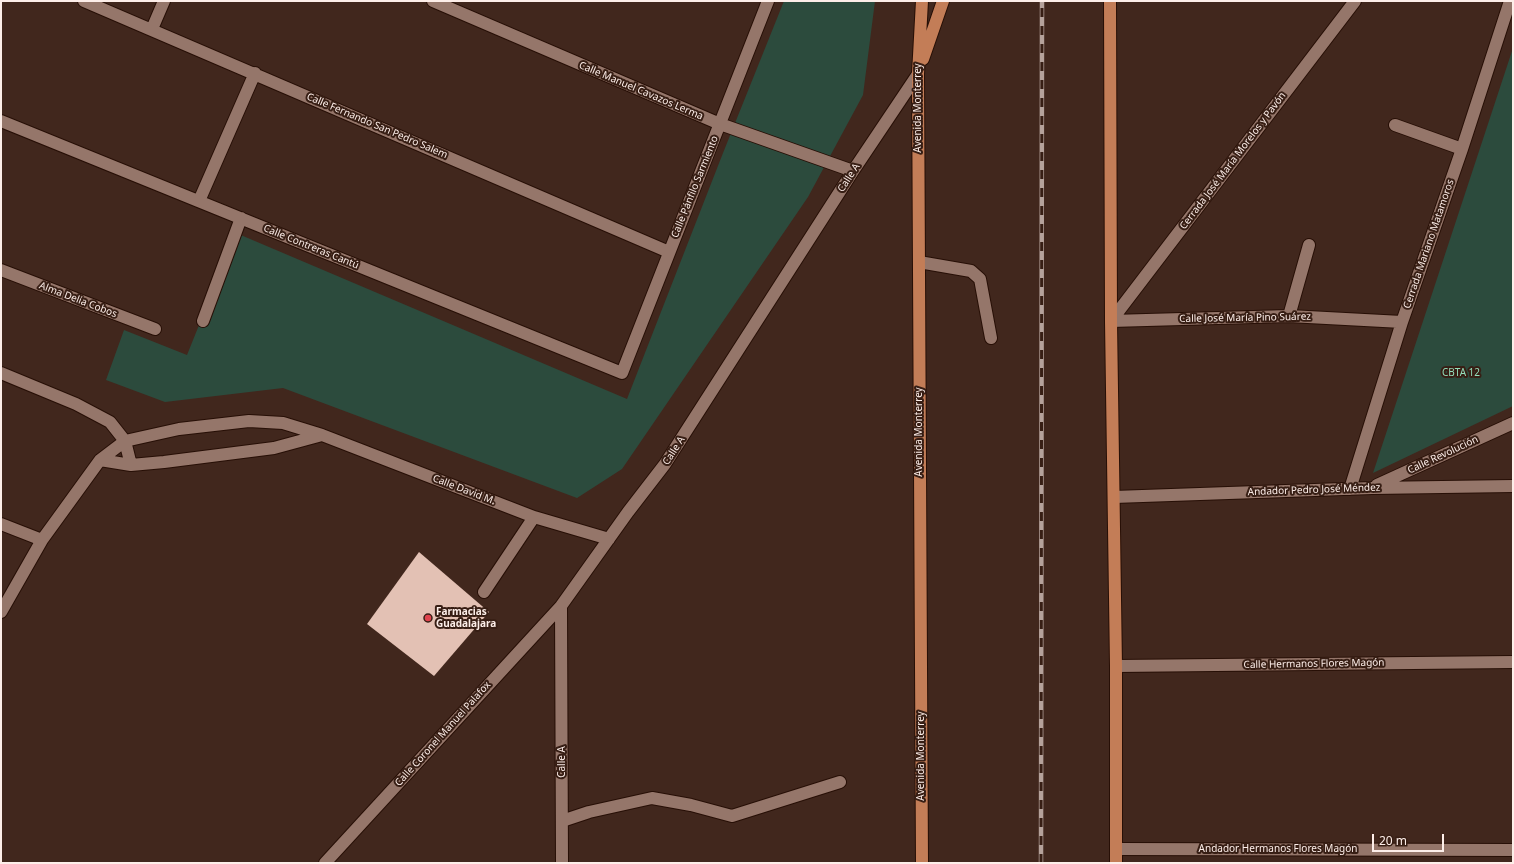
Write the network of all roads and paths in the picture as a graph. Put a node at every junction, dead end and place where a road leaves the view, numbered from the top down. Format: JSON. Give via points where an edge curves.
{"nodes":[{"id":1,"x":84,"y":1,"type":"edge"},
{"id":2,"x":164,"y":1,"type":"edge"},
{"id":3,"x":433,"y":1,"type":"edge"},
{"id":4,"x":768,"y":1,"type":"edge"},
{"id":5,"x":922,"y":1,"type":"edge"},
{"id":6,"x":943,"y":1,"type":"edge"},
{"id":7,"x":1110,"y":1,"type":"edge"},
{"id":8,"x":1354,"y":1,"type":"edge"},
{"id":9,"x":1510,"y":1,"type":"edge"},
{"id":10,"x":152,"y":29,"type":"junction"},
{"id":11,"x":255,"y":73,"type":"junction"},
{"id":12,"x":918,"y":74,"type":"junction"},
{"id":13,"x":1,"y":121,"type":"edge"},
{"id":14,"x":720,"y":124,"type":"junction"},
{"id":15,"x":1395,"y":125,"type":"dead end"},
{"id":16,"x":1462,"y":148,"type":"junction"},
{"id":17,"x":853,"y":172,"type":"junction"},
{"id":18,"x":199,"y":201,"type":"junction"},
{"id":19,"x":241,"y":218,"type":"junction"},
{"id":20,"x":1309,"y":245,"type":"dead end"},
{"id":21,"x":669,"y":252,"type":"junction"},
{"id":22,"x":919,"y":262,"type":"junction"},
{"id":23,"x":1,"y":270,"type":"edge"},
{"id":24,"x":1289,"y":316,"type":"junction"},
{"id":25,"x":203,"y":321,"type":"dead end"},
{"id":26,"x":1111,"y":321,"type":"junction"},
{"id":27,"x":1402,"y":322,"type":"junction"},
{"id":28,"x":155,"y":329,"type":"dead end"},
{"id":29,"x":991,"y":338,"type":"dead end"},
{"id":30,"x":622,"y":372,"type":"joint"},
{"id":31,"x":1,"y":374,"type":"edge"},
{"id":32,"x":1513,"y":423,"type":"edge"},
{"id":33,"x":322,"y":435,"type":"junction"},
{"id":34,"x":125,"y":441,"type":"junction"},
{"id":35,"x":100,"y":460,"type":"junction"},
{"id":36,"x":131,"y":465,"type":"junction"},
{"id":37,"x":1513,"y":486,"type":"edge"},
{"id":38,"x":1372,"y":488,"type":"junction"},
{"id":39,"x":1350,"y":489,"type":"junction"},
{"id":40,"x":1114,"y":497,"type":"junction"},
{"id":41,"x":534,"y":517,"type":"junction"},
{"id":42,"x":1,"y":524,"type":"edge"},
{"id":43,"x":609,"y":539,"type":"junction"},
{"id":44,"x":42,"y":540,"type":"junction"},
{"id":45,"x":484,"y":592,"type":"dead end"},
{"id":46,"x":561,"y":606,"type":"junction"},
{"id":47,"x":1,"y":612,"type":"edge"},
{"id":48,"x":1513,"y":662,"type":"edge"},
{"id":49,"x":1116,"y":666,"type":"junction"},
{"id":50,"x":840,"y":782,"type":"dead end"},
{"id":51,"x":562,"y":821,"type":"junction"},
{"id":52,"x":1116,"y":849,"type":"junction"},
{"id":53,"x":1513,"y":850,"type":"edge"},
{"id":54,"x":326,"y":863,"type":"edge"},
{"id":55,"x":562,"y":863,"type":"edge"},
{"id":56,"x":922,"y":863,"type":"edge"},
{"id":57,"x":1116,"y":863,"type":"edge"}],
"edges":[{"from":1,"to":10,"type":"street","name":"Calle Fernando San Pedro Salem"},
{"from":2,"to":10,"type":"street"},
{"from":3,"to":14,"type":"street","name":"Calle Manuel Cavazos Lerma"},
{"from":4,"to":14,"type":"street","name":"Calle Pánfilo Sarmiento"},
{"from":5,"to":12,"type":"main road","name":"Avenida Monterrey"},
{"from":6,"to":12,"type":"main road"},
{"from":7,"to":26,"type":"main road"},
{"from":8,"to":26,"type":"street","name":"Cerrada José María Morelos y Pavón"},
{"from":9,"to":16,"type":"street","name":"Cerrada Mariano Matamoros"},
{"from":10,"to":11,"type":"street","name":"Calle Fernando San Pedro Salem"},
{"from":11,"to":18,"type":"street"},
{"from":11,"to":21,"type":"street","name":"Calle Fernando San Pedro Salem"},
{"from":12,"to":17,"type":"street","name":"Calle A"},
{"from":12,"to":22,"type":"main road","name":"Avenida Monterrey"},
{"from":13,"to":18,"type":"street","name":"Calle Contreras Cantú"},
{"from":14,"to":17,"type":"street","name":"Calle Manuel Cavazos Lerma"},
{"from":14,"to":21,"type":"street","name":"Calle Pánfilo Sarmiento"},
{"from":15,"to":16,"type":"street"},
{"from":16,"to":27,"type":"street","name":"Cerrada Mariano Matamoros"},
{"from":17,"to":43,"type":"street","name":"Calle A","via":[[665,464]]},
{"from":18,"to":19,"type":"street","name":"Calle Contreras Cantú"},
{"from":19,"to":25,"type":"street"},
{"from":19,"to":30,"type":"street","name":"Calle Contreras Cantú"},
{"from":20,"to":24,"type":"street"},
{"from":21,"to":30,"type":"street","name":"Calle Pánfilo Sarmiento"},
{"from":22,"to":29,"type":"street","via":[[971,271],[980,279]]},
{"from":22,"to":56,"type":"main road","name":"Avenida Monterrey"},
{"from":23,"to":28,"type":"street","name":"Alma Delia Cobos"},
{"from":24,"to":26,"type":"street","name":"Calle José María Pino Suárez"},
{"from":24,"to":27,"type":"street","name":"Calle José María Pino Suárez"},
{"from":26,"to":40,"type":"main road"},
{"from":27,"to":39,"type":"street","name":"Cerrada Mariano Matamoros"},
{"from":31,"to":34,"type":"street","via":[[76,404],[110,422]]},
{"from":32,"to":38,"type":"street","name":"Calle Revolución"},
{"from":33,"to":34,"type":"street","name":"Calle David M.","via":[[283,423],[249,421],[179,429]]},
{"from":33,"to":36,"type":"street","via":[[274,448]]},
{"from":33,"to":41,"type":"street","name":"Calle David M."},
{"from":34,"to":35,"type":"street"},
{"from":34,"to":36,"type":"street"},
{"from":35,"to":36,"type":"street"},
{"from":35,"to":44,"type":"street"},
{"from":37,"to":38,"type":"street","name":"Andador Pedro José Méndez"},
{"from":38,"to":39,"type":"street","name":"Andador Pedro José Méndez"},
{"from":39,"to":40,"type":"street","name":"Andador Pedro José Méndez"},
{"from":40,"to":49,"type":"main road"},
{"from":41,"to":43,"type":"street","name":"Calle David M."},
{"from":41,"to":45,"type":"street"},
{"from":42,"to":44,"type":"street"},
{"from":43,"to":46,"type":"street","name":"Calle A"},
{"from":44,"to":47,"type":"street"},
{"from":46,"to":51,"type":"street","name":"Calle A"},
{"from":46,"to":54,"type":"street","name":"Calle Coronel Manuel Palafox"},
{"from":48,"to":49,"type":"street","name":"Calle Hermanos Flores Magón"},
{"from":49,"to":52,"type":"main road"},
{"from":50,"to":51,"type":"street","via":[[732,816],[652,798],[589,812]]},
{"from":51,"to":55,"type":"street","name":"Calle A"},
{"from":52,"to":53,"type":"street","name":"Andador Hermanos Flores Magón"},
{"from":52,"to":57,"type":"main road"}]}
